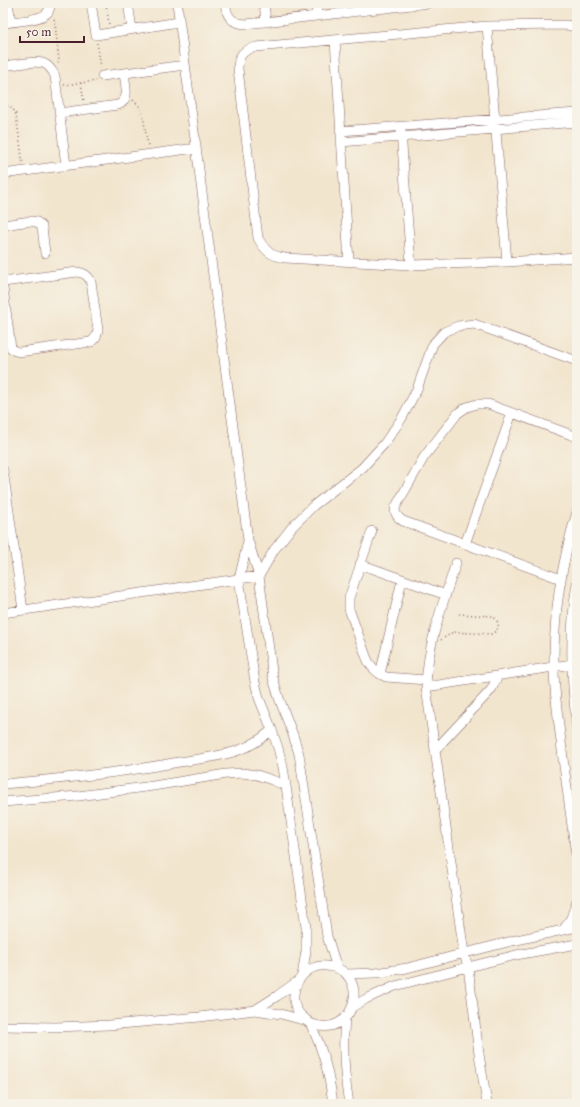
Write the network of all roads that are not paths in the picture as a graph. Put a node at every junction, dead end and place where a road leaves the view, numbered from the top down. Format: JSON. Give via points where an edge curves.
{"nodes":[{"id":1,"x":8,"y":3,"type":"edge"},
{"id":2,"x":91,"y":3,"type":"edge"},
{"id":3,"x":128,"y":3,"type":"edge"},
{"id":4,"x":176,"y":3,"type":"edge"},
{"id":5,"x":225,"y":3,"type":"edge"},
{"id":6,"x":264,"y":3,"type":"edge"},
{"id":7,"x":316,"y":3,"type":"edge"},
{"id":8,"x":429,"y":3,"type":"edge"},
{"id":9,"x":416,"y":4,"type":"edge"},
{"id":10,"x":366,"y":7,"type":"edge"},
{"id":11,"x":49,"y":8,"type":"edge"},
{"id":12,"x":317,"y":16,"type":"junction"},
{"id":13,"x":7,"y":22,"type":"edge"},
{"id":14,"x":179,"y":22,"type":"junction"},
{"id":15,"x":266,"y":22,"type":"junction"},
{"id":16,"x":487,"y":26,"type":"junction"},
{"id":17,"x":577,"y":28,"type":"edge"},
{"id":18,"x":132,"y":29,"type":"junction"},
{"id":19,"x":335,"y":40,"type":"junction"},
{"id":20,"x":185,"y":65,"type":"junction"},
{"id":21,"x":3,"y":66,"type":"edge"},
{"id":22,"x":124,"y":73,"type":"junction"},
{"id":23,"x":102,"y":76,"type":"road end"},
{"id":24,"x":60,"y":113,"type":"junction"},
{"id":25,"x":577,"y":113,"type":"edge"},
{"id":26,"x":495,"y":120,"type":"junction"},
{"id":27,"x":577,"y":122,"type":"edge"},
{"id":28,"x":401,"y":126,"type":"junction"},
{"id":29,"x":496,"y":130,"type":"junction"},
{"id":30,"x":340,"y":131,"type":"junction"},
{"id":31,"x":402,"y":137,"type":"junction"},
{"id":32,"x":341,"y":142,"type":"junction"},
{"id":33,"x":196,"y":148,"type":"junction"},
{"id":34,"x":66,"y":166,"type":"junction"},
{"id":35,"x":3,"y":174,"type":"edge"},
{"id":36,"x":3,"y":225,"type":"edge"},
{"id":37,"x":45,"y":253,"type":"dead end"},
{"id":38,"x":577,"y":256,"type":"edge"},
{"id":39,"x":349,"y":262,"type":"junction"},
{"id":40,"x":507,"y":262,"type":"junction"},
{"id":41,"x":411,"y":266,"type":"junction"},
{"id":42,"x":3,"y":282,"type":"edge"},
{"id":43,"x":3,"y":288,"type":"edge"},
{"id":44,"x":577,"y":361,"type":"edge"},
{"id":45,"x":512,"y":413,"type":"junction"},
{"id":46,"x":577,"y":437,"type":"edge"},
{"id":47,"x":3,"y":470,"type":"edge"},
{"id":48,"x":5,"y":501,"type":"edge"},
{"id":49,"x":577,"y":512,"type":"edge"},
{"id":50,"x":372,"y":531,"type":"dead end"},
{"id":51,"x":248,"y":540,"type":"junction"},
{"id":52,"x":465,"y":544,"type":"junction"},
{"id":53,"x":456,"y":563,"type":"dead end"},
{"id":54,"x":360,"y":564,"type":"junction"},
{"id":55,"x":259,"y":576,"type":"junction"},
{"id":56,"x":239,"y":580,"type":"junction"},
{"id":57,"x":402,"y":580,"type":"junction"},
{"id":58,"x":561,"y":581,"type":"junction"},
{"id":59,"x":577,"y":584,"type":"edge"},
{"id":60,"x":446,"y":595,"type":"junction"},
{"id":61,"x":23,"y":610,"type":"junction"},
{"id":62,"x":3,"y":613,"type":"edge"},
{"id":63,"x":572,"y":664,"type":"junction"},
{"id":64,"x":554,"y":666,"type":"junction"},
{"id":65,"x":380,"y":674,"type":"junction"},
{"id":66,"x":498,"y":676,"type":"junction"},
{"id":67,"x":426,"y":684,"type":"junction"},
{"id":68,"x":574,"y":702,"type":"junction"},
{"id":69,"x":556,"y":703,"type":"junction"},
{"id":70,"x":577,"y":728,"type":"edge"},
{"id":71,"x":272,"y":730,"type":"junction"},
{"id":72,"x":435,"y":750,"type":"junction"},
{"id":73,"x":3,"y":784,"type":"edge"},
{"id":74,"x":286,"y":786,"type":"junction"},
{"id":75,"x":3,"y":802,"type":"edge"},
{"id":76,"x":576,"y":849,"type":"edge"},
{"id":77,"x":577,"y":862,"type":"edge"},
{"id":78,"x":577,"y":900,"type":"edge"},
{"id":79,"x":577,"y":927,"type":"edge"},
{"id":80,"x":564,"y":930,"type":"junction"},
{"id":81,"x":577,"y":944,"type":"edge"},
{"id":82,"x":464,"y":954,"type":"junction"},
{"id":83,"x":468,"y":967,"type":"junction"},
{"id":84,"x":337,"y":968,"type":"junction"},
{"id":85,"x":346,"y":974,"type":"junction"},
{"id":86,"x":300,"y":978,"type":"junction"},
{"id":87,"x":352,"y":1008,"type":"junction"},
{"id":88,"x":255,"y":1010,"type":"junction"},
{"id":89,"x":345,"y":1018,"type":"junction"},
{"id":90,"x":308,"y":1022,"type":"junction"},
{"id":91,"x":3,"y":1026,"type":"edge"},
{"id":92,"x":333,"y":1104,"type":"edge"},
{"id":93,"x":348,"y":1104,"type":"edge"},
{"id":94,"x":487,"y":1104,"type":"edge"}],
"edges":[{"from":1,"to":13,"type":"street"},
{"from":2,"to":18,"type":"street","via":[[96,34]]},
{"from":3,"to":18,"type":"street"},
{"from":4,"to":14,"type":"street"},
{"from":5,"to":15,"type":"street","via":[[229,17],[239,24]]},
{"from":6,"to":15,"type":"street"},
{"from":7,"to":12,"type":"street"},
{"from":8,"to":9,"type":"street"},
{"from":9,"to":10,"type":"street"},
{"from":10,"to":12,"type":"street"},
{"from":11,"to":13,"type":"street","via":[[41,18]]},
{"from":12,"to":15,"type":"street"},
{"from":14,"to":18,"type":"street"},
{"from":14,"to":20,"type":"street"},
{"from":16,"to":17,"type":"street","via":[[567,25]]},
{"from":16,"to":19,"type":"street"},
{"from":16,"to":26,"type":"street"},
{"from":19,"to":30,"type":"street"},
{"from":19,"to":39,"type":"street","via":[[248,49],[238,61],[238,69],[258,238],[262,246],[276,256]]},
{"from":20,"to":22,"type":"street"},
{"from":20,"to":33,"type":"street"},
{"from":21,"to":24,"type":"street","via":[[39,62],[49,67],[55,76]]},
{"from":22,"to":23,"type":"street"},
{"from":22,"to":24,"type":"street","via":[[126,97],[122,103]]},
{"from":24,"to":34,"type":"street"},
{"from":25,"to":26,"type":"street"},
{"from":26,"to":28,"type":"street"},
{"from":26,"to":29,"type":"street"},
{"from":27,"to":29,"type":"street"},
{"from":28,"to":30,"type":"street"},
{"from":28,"to":31,"type":"street"},
{"from":29,"to":31,"type":"street"},
{"from":29,"to":40,"type":"street"},
{"from":30,"to":32,"type":"street"},
{"from":31,"to":32,"type":"street"},
{"from":31,"to":41,"type":"street"},
{"from":32,"to":39,"type":"street"},
{"from":33,"to":34,"type":"street"},
{"from":33,"to":51,"type":"street"},
{"from":34,"to":35,"type":"street"},
{"from":36,"to":37,"type":"street","via":[[38,222],[42,227]]},
{"from":38,"to":40,"type":"street"},
{"from":39,"to":41,"type":"street"},
{"from":40,"to":41,"type":"street"},
{"from":42,"to":43,"type":"street","via":[[77,272],[86,274],[91,282],[98,330],[96,337],[91,342],[15,351],[11,348]]},
{"from":44,"to":55,"type":"street","via":[[474,324],[458,326],[444,332],[433,344],[417,389],[402,418],[384,444],[362,468],[313,506],[292,527],[274,550]]},
{"from":45,"to":46,"type":"street"},
{"from":45,"to":52,"type":"street"},
{"from":45,"to":52,"type":"street","via":[[488,404],[477,404],[467,407],[458,414],[424,457],[395,508],[398,518]]},
{"from":47,"to":48,"type":"street"},
{"from":48,"to":61,"type":"street"},
{"from":49,"to":58,"type":"street"},
{"from":50,"to":54,"type":"street"},
{"from":51,"to":55,"type":"street"},
{"from":51,"to":56,"type":"street"},
{"from":52,"to":58,"type":"street"},
{"from":53,"to":60,"type":"street"},
{"from":54,"to":57,"type":"street"},
{"from":54,"to":65,"type":"street","via":[[349,598],[349,610],[369,663]]},
{"from":55,"to":56,"type":"street"},
{"from":55,"to":84,"type":"street","via":[[274,678],[299,754],[327,936]]},
{"from":56,"to":61,"type":"street"},
{"from":56,"to":71,"type":"street","via":[[255,682]]},
{"from":57,"to":60,"type":"street"},
{"from":57,"to":65,"type":"street"},
{"from":58,"to":59,"type":"street"},
{"from":58,"to":64,"type":"street"},
{"from":59,"to":63,"type":"street","via":[[573,613]]},
{"from":60,"to":67,"type":"street","via":[[433,637]]},
{"from":61,"to":62,"type":"street"},
{"from":63,"to":64,"type":"street"},
{"from":63,"to":68,"type":"street"},
{"from":64,"to":66,"type":"street"},
{"from":64,"to":69,"type":"street"},
{"from":65,"to":67,"type":"street"},
{"from":66,"to":67,"type":"street"},
{"from":66,"to":72,"type":"street","via":[[491,690]]},
{"from":67,"to":72,"type":"street"},
{"from":68,"to":69,"type":"street"},
{"from":68,"to":70,"type":"street"},
{"from":69,"to":76,"type":"street"},
{"from":71,"to":73,"type":"street","via":[[250,746],[225,754],[77,778]]},
{"from":71,"to":74,"type":"street"},
{"from":72,"to":82,"type":"street"},
{"from":74,"to":75,"type":"street","via":[[242,773],[78,796]]},
{"from":74,"to":86,"type":"street","via":[[306,927],[306,951]]},
{"from":76,"to":77,"type":"street"},
{"from":78,"to":80,"type":"street"},
{"from":79,"to":80,"type":"street"},
{"from":80,"to":82,"type":"street"},
{"from":81,"to":83,"type":"street"},
{"from":82,"to":83,"type":"street"},
{"from":82,"to":85,"type":"street","via":[[392,971]]},
{"from":83,"to":87,"type":"street","via":[[395,986]]},
{"from":83,"to":94,"type":"street"},
{"from":84,"to":85,"type":"street"},
{"from":84,"to":86,"type":"street","via":[[318,966]]},
{"from":85,"to":87,"type":"street","via":[[353,986]]},
{"from":86,"to":88,"type":"street"},
{"from":86,"to":90,"type":"street","via":[[295,987],[294,1000],[298,1012]]},
{"from":87,"to":89,"type":"street"},
{"from":88,"to":90,"type":"street"},
{"from":88,"to":91,"type":"street","via":[[109,1025]]},
{"from":89,"to":90,"type":"street","via":[[328,1026]]},
{"from":89,"to":93,"type":"street","via":[[343,1062]]},
{"from":90,"to":92,"type":"street","via":[[326,1065]]}]}
